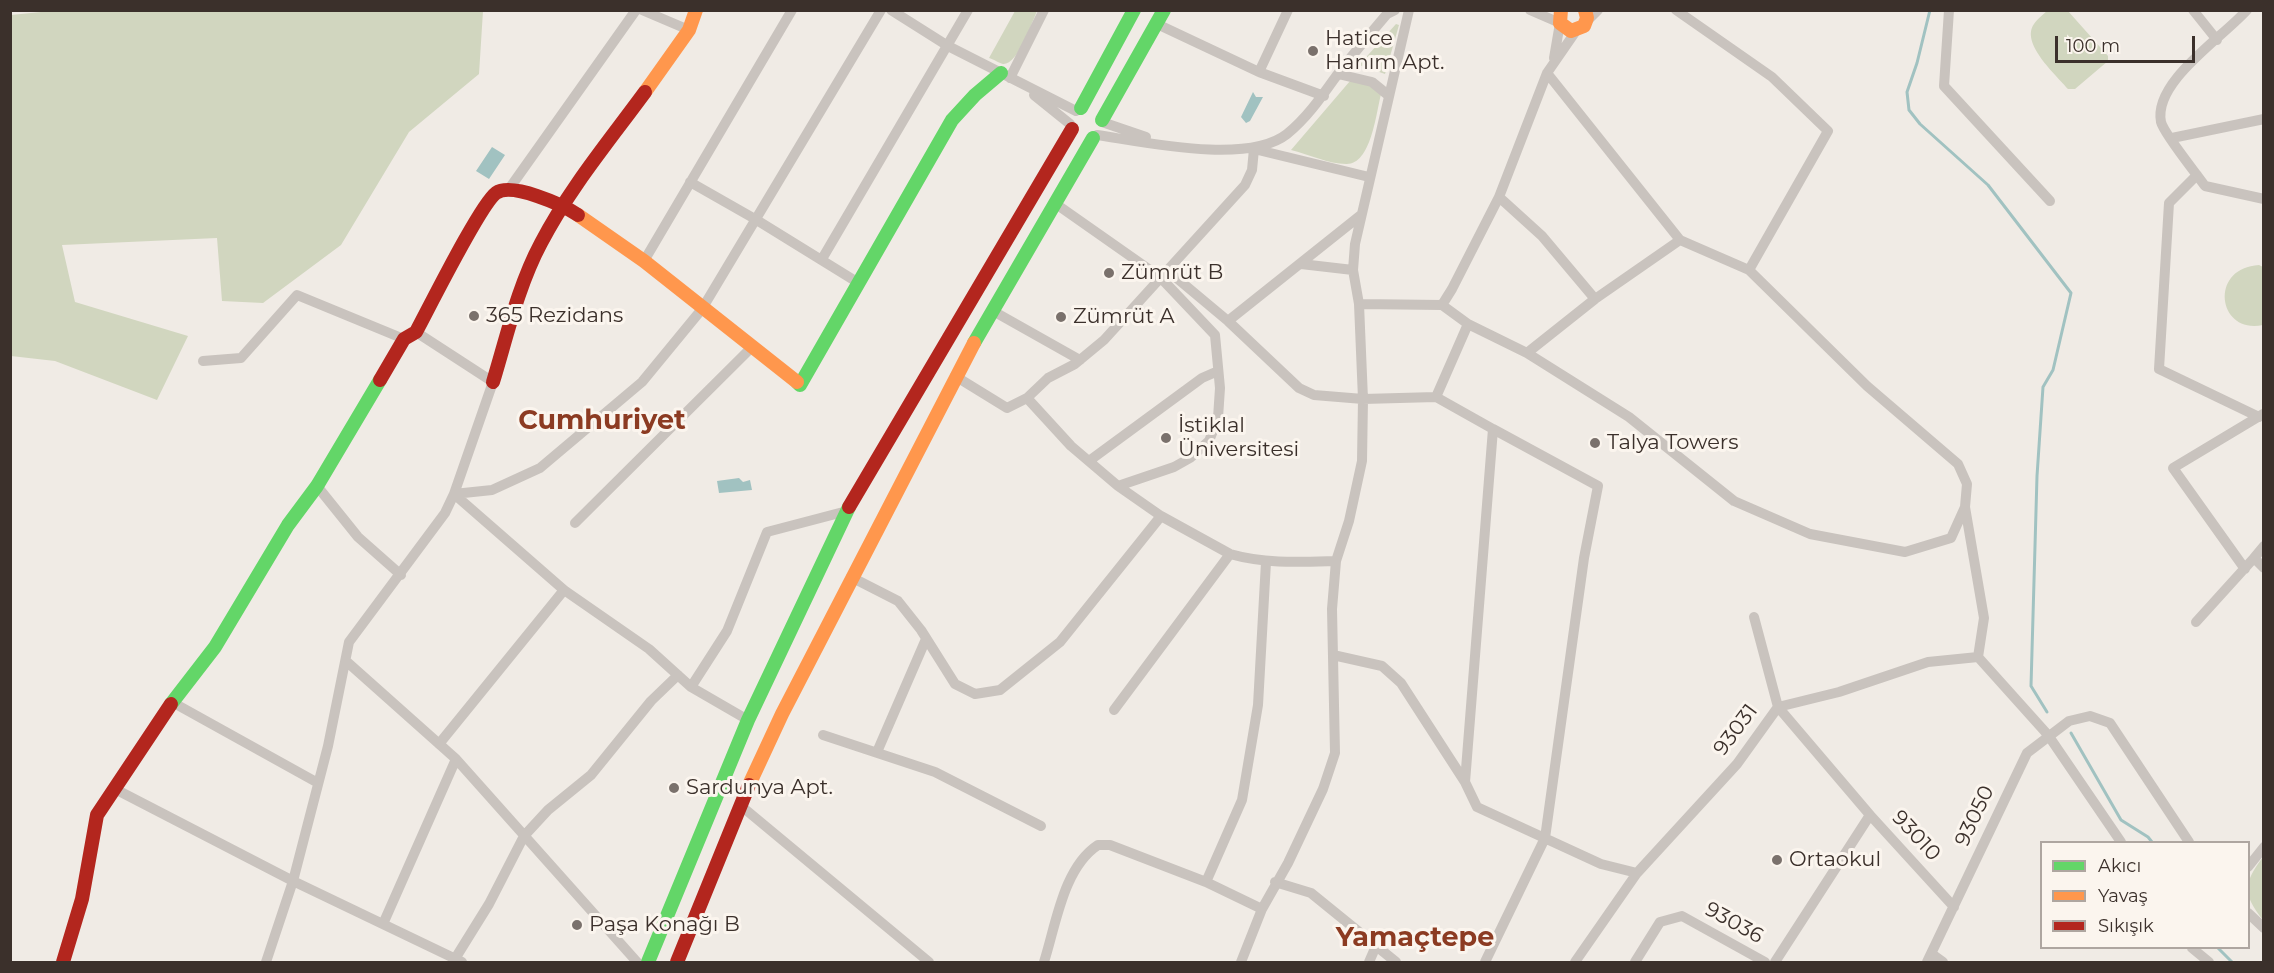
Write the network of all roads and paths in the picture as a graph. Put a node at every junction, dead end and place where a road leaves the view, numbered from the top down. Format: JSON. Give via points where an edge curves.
{"nodes":[{"id":1,"x":636,"y":10,"type":"edge"},
{"id":2,"x":642,"y":10,"type":"edge"},
{"id":3,"x":696,"y":10,"type":"edge"},
{"id":4,"x":792,"y":10,"type":"edge"},
{"id":5,"x":881,"y":10,"type":"edge"},
{"id":6,"x":891,"y":10,"type":"edge"},
{"id":7,"x":968,"y":10,"type":"edge"},
{"id":8,"x":1044,"y":10,"type":"edge"},
{"id":9,"x":1134,"y":10,"type":"edge"},
{"id":10,"x":1164,"y":10,"type":"edge"},
{"id":11,"x":1288,"y":10,"type":"edge"},
{"id":12,"x":1395,"y":10,"type":"edge"},
{"id":13,"x":1409,"y":10,"type":"edge"},
{"id":14,"x":1530,"y":10,"type":"edge"},
{"id":15,"x":1598,"y":10,"type":"edge"},
{"id":16,"x":1676,"y":10,"type":"edge"},
{"id":17,"x":1949,"y":10,"type":"edge"},
{"id":18,"x":2193,"y":10,"type":"edge"},
{"id":19,"x":2247,"y":10,"type":"edge"},
{"id":20,"x":1560,"y":17,"type":"edge"},
{"id":21,"x":1582,"y":21,"type":"edge"},
{"id":22,"x":1157,"y":24,"type":"junction"},
{"id":23,"x":689,"y":30,"type":"junction"},
{"id":24,"x":2217,"y":40,"type":"junction"},
{"id":25,"x":948,"y":46,"type":"junction"},
{"id":26,"x":1553,"y":63,"type":"junction"},
{"id":27,"x":1259,"y":72,"type":"junction"},
{"id":28,"x":1547,"y":73,"type":"junction"},
{"id":29,"x":1338,"y":74,"type":"junction"},
{"id":30,"x":1010,"y":78,"type":"junction"},
{"id":31,"x":1388,"y":95,"type":"junction"},
{"id":32,"x":1324,"y":96,"type":"junction"},
{"id":33,"x":1078,"y":110,"type":"junction"},
{"id":34,"x":2264,"y":119,"type":"edge"},
{"id":35,"x":1071,"y":127,"type":"junction"},
{"id":36,"x":1098,"y":129,"type":"junction"},
{"id":37,"x":2172,"y":138,"type":"junction"},
{"id":38,"x":1254,"y":149,"type":"junction"},
{"id":39,"x":2197,"y":175,"type":"junction"},
{"id":40,"x":1369,"y":177,"type":"junction"},
{"id":41,"x":690,"y":182,"type":"junction"},
{"id":42,"x":508,"y":189,"type":"junction"},
{"id":43,"x":1499,"y":197,"type":"junction"},
{"id":44,"x":2264,"y":199,"type":"edge"},
{"id":45,"x":2050,"y":201,"type":"dead end"},
{"id":46,"x":1056,"y":204,"type":"junction"},
{"id":47,"x":563,"y":205,"type":"junction"},
{"id":48,"x":1361,"y":214,"type":"junction"},
{"id":49,"x":755,"y":219,"type":"junction"},
{"id":50,"x":1680,"y":240,"type":"junction"},
{"id":51,"x":822,"y":259,"type":"junction"},
{"id":52,"x":644,"y":261,"type":"junction"},
{"id":53,"x":1301,"y":264,"type":"junction"},
{"id":54,"x":1353,"y":270,"type":"junction"},
{"id":55,"x":1749,"y":270,"type":"junction"},
{"id":56,"x":1163,"y":274,"type":"junction"},
{"id":57,"x":857,"y":282,"type":"junction"},
{"id":58,"x":1595,"y":299,"type":"junction"},
{"id":59,"x":1359,"y":304,"type":"junction"},
{"id":60,"x":1442,"y":305,"type":"junction"},
{"id":61,"x":702,"y":309,"type":"junction"},
{"id":62,"x":993,"y":312,"type":"junction"},
{"id":63,"x":1228,"y":321,"type":"junction"},
{"id":64,"x":1468,"y":324,"type":"junction"},
{"id":65,"x":410,"y":336,"type":"junction"},
{"id":66,"x":752,"y":347,"type":"junction"},
{"id":67,"x":1527,"y":353,"type":"junction"},
{"id":68,"x":1080,"y":360,"type":"junction"},
{"id":69,"x":203,"y":361,"type":"dead end"},
{"id":70,"x":1218,"y":371,"type":"junction"},
{"id":71,"x":955,"y":376,"type":"junction"},
{"id":72,"x":493,"y":382,"type":"junction"},
{"id":73,"x":1436,"y":397,"type":"junction"},
{"id":74,"x":1027,"y":398,"type":"junction"},
{"id":75,"x":1363,"y":399,"type":"junction"},
{"id":76,"x":2261,"y":416,"type":"edge"},
{"id":77,"x":1493,"y":429,"type":"junction"},
{"id":78,"x":1089,"y":461,"type":"junction"},
{"id":79,"x":317,"y":486,"type":"junction"},
{"id":80,"x":1118,"y":486,"type":"junction"},
{"id":81,"x":454,"y":494,"type":"junction"},
{"id":82,"x":1965,"y":507,"type":"junction"},
{"id":83,"x":848,"y":511,"type":"junction"},
{"id":84,"x":1161,"y":516,"type":"junction"},
{"id":85,"x":575,"y":523,"type":"dead end"},
{"id":86,"x":2264,"y":546,"type":"edge"},
{"id":87,"x":1230,"y":554,"type":"junction"},
{"id":88,"x":2254,"y":558,"type":"junction"},
{"id":89,"x":1336,"y":561,"type":"junction"},
{"id":90,"x":1266,"y":562,"type":"junction"},
{"id":91,"x":2264,"y":567,"type":"edge"},
{"id":92,"x":2245,"y":569,"type":"junction"},
{"id":93,"x":401,"y":575,"type":"junction"},
{"id":94,"x":851,"y":577,"type":"junction"},
{"id":95,"x":564,"y":590,"type":"junction"},
{"id":96,"x":1754,"y":618,"type":"dead end"},
{"id":97,"x":2196,"y":622,"type":"dead end"},
{"id":98,"x":926,"y":639,"type":"junction"},
{"id":99,"x":1333,"y":656,"type":"junction"},
{"id":100,"x":1978,"y":657,"type":"junction"},
{"id":101,"x":346,"y":661,"type":"junction"},
{"id":102,"x":678,"y":675,"type":"junction"},
{"id":103,"x":691,"y":687,"type":"junction"},
{"id":104,"x":172,"y":702,"type":"junction"},
{"id":105,"x":1778,"y":707,"type":"junction"},
{"id":106,"x":1114,"y":710,"type":"dead end"},
{"id":107,"x":748,"y":720,"type":"junction"},
{"id":108,"x":823,"y":735,"type":"dead end"},
{"id":109,"x":2048,"y":735,"type":"junction"},
{"id":110,"x":439,"y":744,"type":"junction"},
{"id":111,"x":877,"y":752,"type":"junction"},
{"id":112,"x":456,"y":759,"type":"junction"},
{"id":113,"x":1465,"y":782,"type":"junction"},
{"id":114,"x":318,"y":783,"type":"junction"},
{"id":115,"x":115,"y":789,"type":"junction"},
{"id":116,"x":740,"y":806,"type":"junction"},
{"id":117,"x":1870,"y":815,"type":"junction"},
{"id":118,"x":1041,"y":825,"type":"dead end"},
{"id":119,"x":524,"y":836,"type":"junction"},
{"id":120,"x":1545,"y":838,"type":"junction"},
{"id":121,"x":2120,"y":841,"type":"edge"},
{"id":122,"x":2188,"y":841,"type":"edge"},
{"id":123,"x":2264,"y":847,"type":"edge"},
{"id":124,"x":2250,"y":864,"type":"edge"},
{"id":125,"x":1637,"y":873,"type":"junction"},
{"id":126,"x":293,"y":881,"type":"junction"},
{"id":127,"x":1206,"y":882,"type":"junction"},
{"id":128,"x":1275,"y":882,"type":"junction"},
{"id":129,"x":1954,"y":907,"type":"junction"},
{"id":130,"x":1262,"y":909,"type":"junction"},
{"id":131,"x":2250,"y":915,"type":"edge"},
{"id":132,"x":383,"y":924,"type":"junction"},
{"id":133,"x":2264,"y":928,"type":"edge"},
{"id":134,"x":1376,"y":946,"type":"junction"},
{"id":135,"x":2192,"y":954,"type":"edge"},
{"id":136,"x":1930,"y":958,"type":"edge"},
{"id":137,"x":457,"y":961,"type":"edge"},
{"id":138,"x":63,"y":963,"type":"edge"},
{"id":139,"x":266,"y":963,"type":"edge"},
{"id":140,"x":637,"y":963,"type":"edge"},
{"id":141,"x":648,"y":963,"type":"edge"},
{"id":142,"x":677,"y":963,"type":"edge"},
{"id":143,"x":929,"y":963,"type":"edge"},
{"id":144,"x":1044,"y":963,"type":"edge"},
{"id":145,"x":1241,"y":963,"type":"edge"},
{"id":146,"x":1369,"y":963,"type":"edge"},
{"id":147,"x":1395,"y":963,"type":"edge"},
{"id":148,"x":1485,"y":963,"type":"edge"},
{"id":149,"x":1575,"y":963,"type":"edge"},
{"id":150,"x":1635,"y":963,"type":"edge"},
{"id":151,"x":1765,"y":963,"type":"edge"},
{"id":152,"x":1774,"y":963,"type":"edge"},
{"id":153,"x":1943,"y":963,"type":"edge"},
{"id":154,"x":2209,"y":963,"type":"edge"}],
"edges":[{"from":1,"to":42,"type":"street"},
{"from":2,"to":23,"type":"street"},
{"from":3,"to":23,"type":"main road"},
{"from":4,"to":41,"type":"street"},
{"from":5,"to":49,"type":"street"},
{"from":6,"to":25,"type":"street"},
{"from":7,"to":25,"type":"street"},
{"from":8,"to":30,"type":"street"},
{"from":9,"to":33,"type":"main road"},
{"from":10,"to":22,"type":"main road"},
{"from":11,"to":27,"type":"street"},
{"from":12,"to":29,"type":"street","via":[[1386,14]]},
{"from":13,"to":31,"type":"street"},
{"from":14,"to":20,"type":"street"},
{"from":15,"to":21,"type":"street"},
{"from":16,"to":55,"type":"street","via":[[1772,77],[1828,131]]},
{"from":17,"to":45,"type":"street","via":[[1944,87]]},
{"from":18,"to":24,"type":"street"},
{"from":19,"to":24,"type":"street"},
{"from":20,"to":21,"type":"main road","via":[[1567,30]]},
{"from":20,"to":26,"type":"street"},
{"from":21,"to":26,"type":"street"},
{"from":22,"to":27,"type":"street"},
{"from":22,"to":36,"type":"main road"},
{"from":23,"to":47,"type":"main road"},
{"from":24,"to":37,"type":"street","via":[[2170,84],[2161,102],[2161,124]]},
{"from":25,"to":30,"type":"street"},
{"from":25,"to":51,"type":"street"},
{"from":26,"to":28,"type":"street"},
{"from":27,"to":32,"type":"street"},
{"from":28,"to":43,"type":"street"},
{"from":28,"to":50,"type":"street"},
{"from":29,"to":31,"type":"street","via":[[1372,82]]},
{"from":29,"to":32,"type":"street"},
{"from":30,"to":33,"type":"street"},
{"from":30,"to":35,"type":"street"},
{"from":30,"to":57,"type":"main road","via":[[975,95],[952,120]]},
{"from":31,"to":40,"type":"street"},
{"from":32,"to":38,"type":"street","via":[[1286,135]]},
{"from":33,"to":35,"type":"main road"},
{"from":33,"to":36,"type":"main road","via":[[1096,111]]},
{"from":34,"to":37,"type":"street"},
{"from":35,"to":36,"type":"main road","via":[[1078,137]]},
{"from":35,"to":83,"type":"main road"},
{"from":36,"to":38,"type":"street","via":[[1191,149]]},
{"from":36,"to":46,"type":"main road"},
{"from":37,"to":39,"type":"street"},
{"from":38,"to":40,"type":"street"},
{"from":38,"to":56,"type":"street","via":[[1252,170],[1245,185]]},
{"from":39,"to":44,"type":"street","via":[[2205,186]]},
{"from":39,"to":76,"type":"street","via":[[2169,203],[2159,369]]},
{"from":40,"to":48,"type":"street"},
{"from":41,"to":49,"type":"street"},
{"from":41,"to":52,"type":"street"},
{"from":42,"to":47,"type":"main road"},
{"from":42,"to":65,"type":"main road","via":[[496,193],[478,219]]},
{"from":43,"to":58,"type":"street","via":[[1542,236]]},
{"from":43,"to":60,"type":"street"},
{"from":46,"to":56,"type":"street"},
{"from":46,"to":62,"type":"main road"},
{"from":47,"to":52,"type":"main road"},
{"from":47,"to":72,"type":"main road","via":[[525,278]]},
{"from":48,"to":53,"type":"street"},
{"from":48,"to":54,"type":"street"},
{"from":49,"to":51,"type":"street"},
{"from":49,"to":61,"type":"street"},
{"from":50,"to":55,"type":"street"},
{"from":50,"to":58,"type":"street"},
{"from":51,"to":57,"type":"street"},
{"from":52,"to":61,"type":"main road"},
{"from":53,"to":54,"type":"street"},
{"from":53,"to":63,"type":"street"},
{"from":54,"to":59,"type":"street"},
{"from":55,"to":82,"type":"street","via":[[1867,386],[1958,464],[1967,484]]},
{"from":56,"to":63,"type":"street"},
{"from":56,"to":68,"type":"street","via":[[1104,340]]},
{"from":56,"to":70,"type":"street","via":[[1215,335]]},
{"from":57,"to":66,"type":"main road","via":[[800,385]]},
{"from":58,"to":67,"type":"street"},
{"from":59,"to":60,"type":"street"},
{"from":59,"to":75,"type":"street"},
{"from":60,"to":64,"type":"street"},
{"from":61,"to":66,"type":"main road"},
{"from":61,"to":81,"type":"street","via":[[642,382],[540,468],[492,490]]},
{"from":62,"to":68,"type":"street"},
{"from":62,"to":71,"type":"main road"},
{"from":63,"to":75,"type":"street","via":[[1299,388],[1314,395]]},
{"from":64,"to":67,"type":"street"},
{"from":64,"to":73,"type":"street"},
{"from":65,"to":69,"type":"street","via":[[297,295],[241,358]]},
{"from":65,"to":72,"type":"street"},
{"from":65,"to":79,"type":"main road"},
{"from":66,"to":85,"type":"street"},
{"from":67,"to":82,"type":"street","via":[[1629,417],[1734,501],[1810,534],[1905,552],[1951,538]]},
{"from":68,"to":74,"type":"street","via":[[1048,378]]},
{"from":70,"to":78,"type":"street","via":[[1202,378]]},
{"from":70,"to":80,"type":"street","via":[[1218,418],[1209,441],[1174,466]]},
{"from":71,"to":74,"type":"street","via":[[1007,408]]},
{"from":71,"to":94,"type":"main road"},
{"from":72,"to":81,"type":"street"},
{"from":73,"to":75,"type":"street"},
{"from":73,"to":77,"type":"street"},
{"from":74,"to":78,"type":"street"},
{"from":75,"to":89,"type":"street","via":[[1362,461]]},
{"from":76,"to":92,"type":"street","via":[[2173,468]]},
{"from":77,"to":113,"type":"street"},
{"from":77,"to":120,"type":"street","via":[[1598,486],[1584,558]]},
{"from":78,"to":80,"type":"street"},
{"from":79,"to":93,"type":"street","via":[[358,537]]},
{"from":79,"to":104,"type":"main road","via":[[288,525],[214,647]]},
{"from":80,"to":84,"type":"street"},
{"from":81,"to":93,"type":"street"},
{"from":81,"to":95,"type":"street"},
{"from":82,"to":100,"type":"street","via":[[1984,618]]},
{"from":83,"to":103,"type":"street","via":[[767,532],[727,630]]},
{"from":83,"to":107,"type":"main road"},
{"from":84,"to":87,"type":"street"},
{"from":84,"to":98,"type":"street","via":[[1060,642],[1000,690],[975,694],[955,684]]},
{"from":86,"to":88,"type":"street"},
{"from":87,"to":90,"type":"street"},
{"from":87,"to":106,"type":"street"},
{"from":88,"to":91,"type":"street"},
{"from":88,"to":92,"type":"street"},
{"from":89,"to":90,"type":"street"},
{"from":89,"to":99,"type":"street"},
{"from":90,"to":127,"type":"street","via":[[1258,705],[1242,800]]},
{"from":92,"to":97,"type":"street"},
{"from":93,"to":101,"type":"street","via":[[349,642]]},
{"from":94,"to":98,"type":"street","via":[[898,601]]},
{"from":94,"to":116,"type":"main road"},
{"from":95,"to":102,"type":"street","via":[[649,649]]},
{"from":95,"to":110,"type":"street"},
{"from":96,"to":105,"type":"street"},
{"from":98,"to":111,"type":"street"},
{"from":99,"to":113,"type":"street","via":[[1382,666],[1401,683]]},
{"from":99,"to":128,"type":"street","via":[[1335,753],[1323,789]]},
{"from":100,"to":105,"type":"street","name":"93031","via":[[1928,662],[1839,692]]},
{"from":100,"to":109,"type":"street"},
{"from":101,"to":110,"type":"street"},
{"from":101,"to":114,"type":"street"},
{"from":102,"to":103,"type":"street"},
{"from":102,"to":119,"type":"street","via":[[651,701],[591,775],[548,810]]},
{"from":103,"to":107,"type":"street"},
{"from":104,"to":114,"type":"street"},
{"from":104,"to":115,"type":"main road"},
{"from":105,"to":117,"type":"street"},
{"from":105,"to":125,"type":"street","name":"93031","via":[[1737,764]]},
{"from":107,"to":141,"type":"main road"},
{"from":108,"to":111,"type":"street"},
{"from":109,"to":121,"type":"street"},
{"from":109,"to":122,"type":"street","name":"93050","via":[[2069,720],[2090,716],[2110,723]]},
{"from":109,"to":129,"type":"street","name":"93050","via":[[2027,753]]},
{"from":110,"to":112,"type":"street"},
{"from":111,"to":118,"type":"street","via":[[935,772]]},
{"from":112,"to":119,"type":"street"},
{"from":112,"to":132,"type":"street"},
{"from":113,"to":120,"type":"street","via":[[1477,807]]},
{"from":114,"to":126,"type":"street"},
{"from":115,"to":126,"type":"street"},
{"from":115,"to":138,"type":"main road","via":[[97,815],[82,899]]},
{"from":116,"to":142,"type":"main road"},
{"from":116,"to":143,"type":"street"},
{"from":117,"to":129,"type":"street","name":"93010"},
{"from":117,"to":152,"type":"street","name":"93010"},
{"from":119,"to":137,"type":"street"},
{"from":119,"to":140,"type":"street"},
{"from":120,"to":125,"type":"street","via":[[1601,864]]},
{"from":120,"to":148,"type":"street"},
{"from":123,"to":124,"type":"street"},
{"from":125,"to":149,"type":"street","name":"93031"},
{"from":126,"to":132,"type":"street"},
{"from":126,"to":139,"type":"street"},
{"from":127,"to":130,"type":"street"},
{"from":127,"to":144,"type":"street","via":[[1110,845],[1098,845],[1079,862]]},
{"from":128,"to":130,"type":"street"},
{"from":128,"to":134,"type":"street","via":[[1311,893]]},
{"from":129,"to":136,"type":"street","name":"93050"},
{"from":130,"to":145,"type":"street"},
{"from":131,"to":133,"type":"street"},
{"from":132,"to":137,"type":"street"},
{"from":134,"to":146,"type":"street"},
{"from":134,"to":147,"type":"street"},
{"from":135,"to":154,"type":"street"},
{"from":136,"to":153,"type":"street"},
{"from":150,"to":151,"type":"street","name":"93036","via":[[1660,922],[1682,916]]}]}
